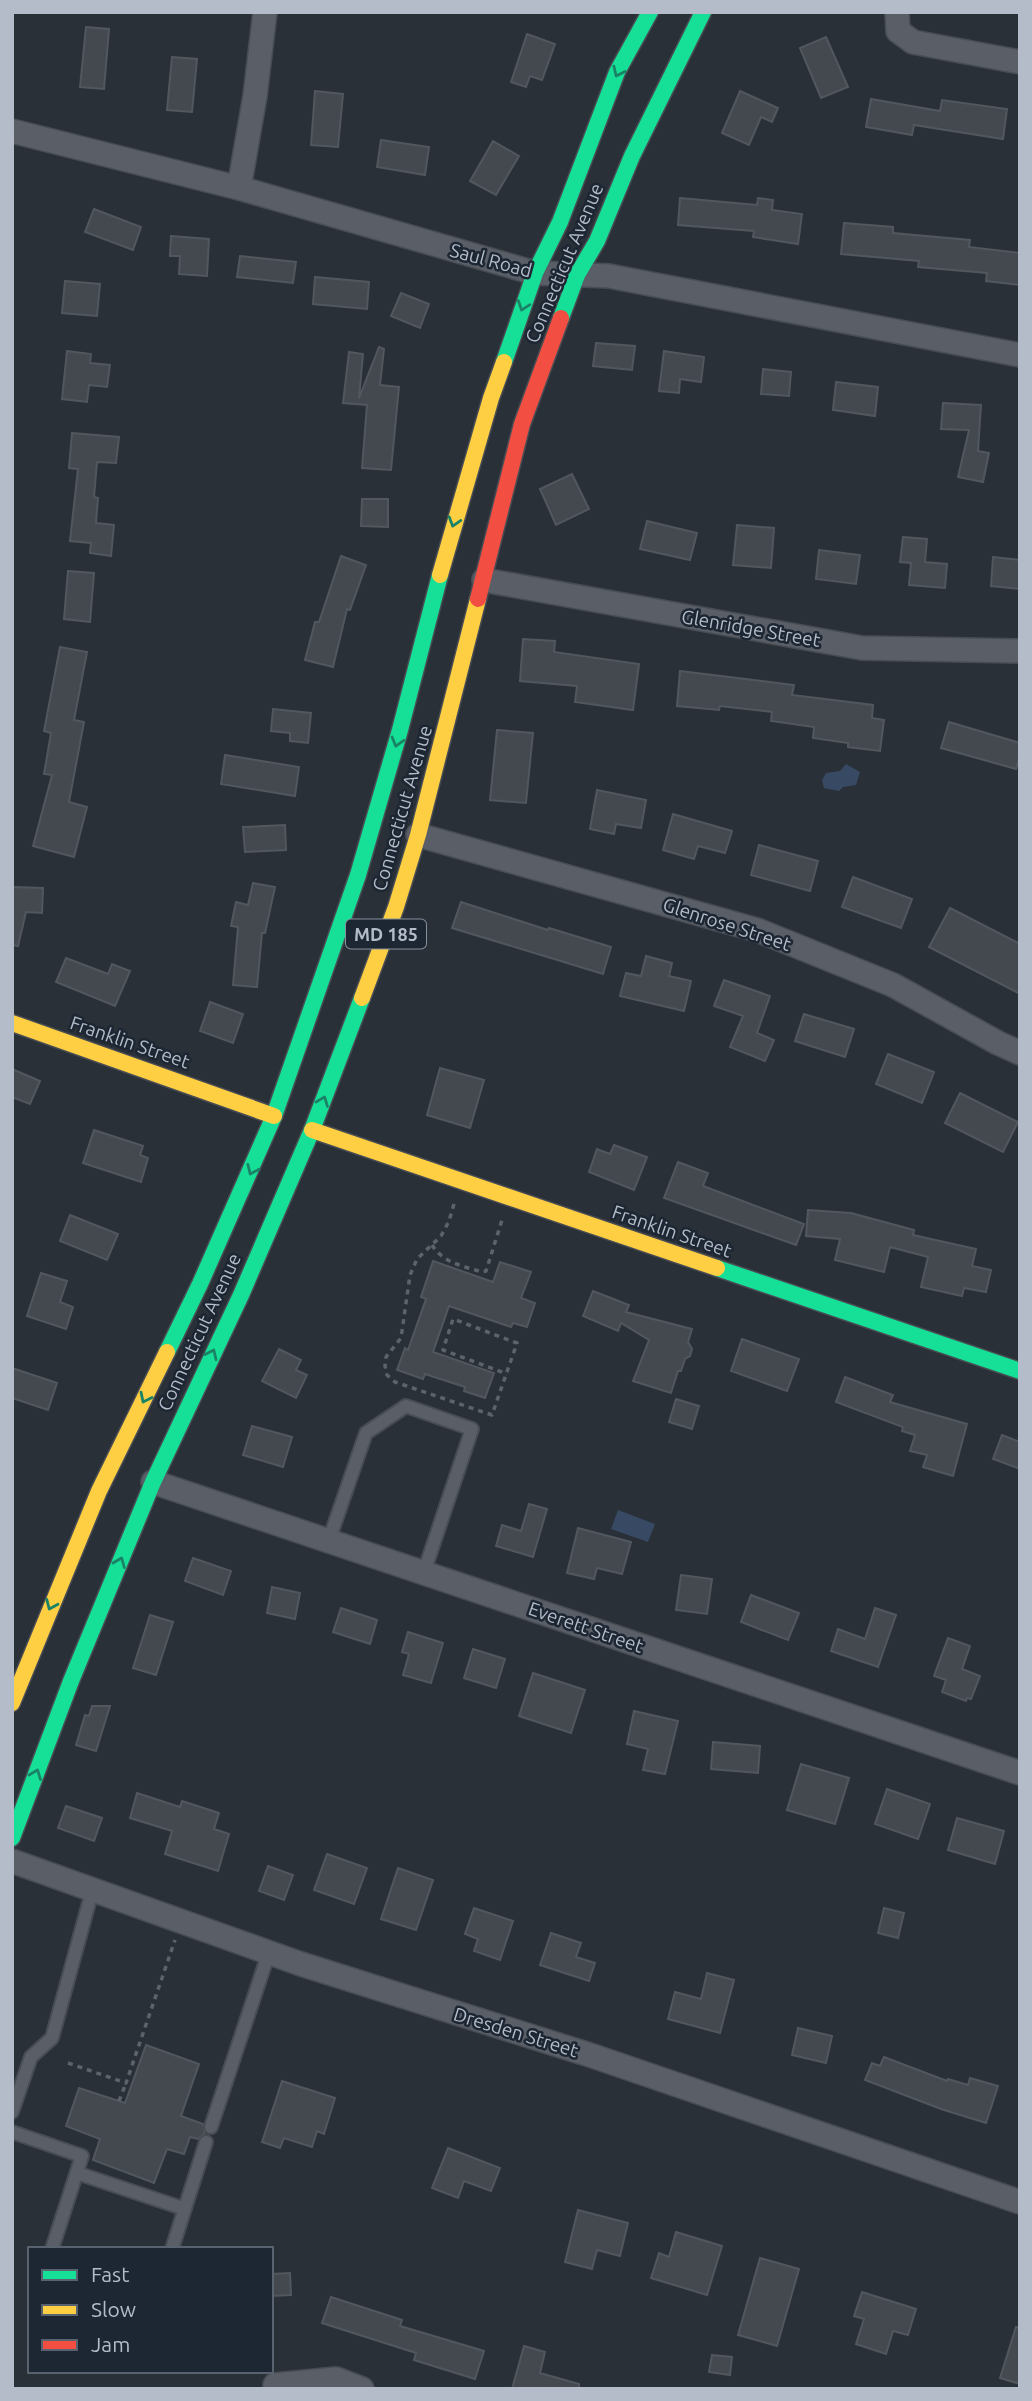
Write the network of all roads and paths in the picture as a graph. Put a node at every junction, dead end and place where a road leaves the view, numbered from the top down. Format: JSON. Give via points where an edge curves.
{"nodes":[{"id":1,"x":265,"y":12,"type":"edge"},
{"id":2,"x":650,"y":12,"type":"edge"},
{"id":3,"x":703,"y":12,"type":"edge"},
{"id":4,"x":897,"y":12,"type":"edge"},
{"id":5,"x":1020,"y":62,"type":"edge"},
{"id":6,"x":12,"y":131,"type":"edge"},
{"id":7,"x":239,"y":188,"type":"junction"},
{"id":8,"x":535,"y":273,"type":"junction"},
{"id":9,"x":578,"y":275,"type":"junction"},
{"id":10,"x":1020,"y":355,"type":"edge"},
{"id":11,"x":484,"y":580,"type":"junction"},
{"id":12,"x":1020,"y":651,"type":"edge"},
{"id":13,"x":418,"y":835,"type":"junction"},
{"id":14,"x":324,"y":976,"type":"junction"},
{"id":15,"x":330,"y":1000,"type":"dead end"},
{"id":16,"x":12,"y":1023,"type":"edge"},
{"id":17,"x":1020,"y":1053,"type":"edge"},
{"id":18,"x":303,"y":1109,"type":"dead end"},
{"id":19,"x":279,"y":1120,"type":"junction"},
{"id":20,"x":312,"y":1130,"type":"junction"},
{"id":21,"x":288,"y":1147,"type":"dead end"},
{"id":22,"x":461,"y":1182,"type":"junction"},
{"id":23,"x":509,"y":1198,"type":"junction"},
{"id":24,"x":266,"y":1236,"type":"junction"},
{"id":25,"x":432,"y":1245,"type":"junction"},
{"id":26,"x":1020,"y":1371,"type":"edge"},
{"id":27,"x":507,"y":1374,"type":"junction"},
{"id":28,"x":153,"y":1482,"type":"junction"},
{"id":29,"x":329,"y":1540,"type":"junction"},
{"id":30,"x":424,"y":1572,"type":"junction"},
{"id":31,"x":21,"y":1655,"type":"edge"},
{"id":32,"x":12,"y":1703,"type":"edge"},
{"id":33,"x":1020,"y":1773,"type":"edge"},
{"id":34,"x":12,"y":1838,"type":"edge"},
{"id":35,"x":12,"y":1861,"type":"edge"},
{"id":36,"x":93,"y":1888,"type":"junction"},
{"id":37,"x":176,"y":1938,"type":"dead end"},
{"id":38,"x":268,"y":1952,"type":"junction"},
{"id":39,"x":68,"y":2063,"type":"dead end"},
{"id":40,"x":126,"y":2083,"type":"junction"},
{"id":41,"x":119,"y":2101,"type":"dead end"},
{"id":42,"x":12,"y":2112,"type":"edge"},
{"id":43,"x":211,"y":2127,"type":"dead end"},
{"id":44,"x":12,"y":2132,"type":"edge"},
{"id":45,"x":206,"y":2142,"type":"dead end"},
{"id":46,"x":77,"y":2173,"type":"junction"},
{"id":47,"x":1020,"y":2202,"type":"edge"},
{"id":48,"x":185,"y":2209,"type":"junction"},
{"id":49,"x":53,"y":2247,"type":"edge"},
{"id":50,"x":173,"y":2247,"type":"edge"},
{"id":51,"x":275,"y":2385,"type":"dead end"},
{"id":52,"x":362,"y":2389,"type":"edge"}],
"edges":[{"from":1,"to":7,"type":"street"},
{"from":2,"to":8,"type":"main road","name":"Connecticut Avenue","number":"MD 185","one_way":true,"via":[[617,72],[560,222]]},
{"from":3,"to":9,"type":"main road","name":"Connecticut Avenue","number":"MD 185"},
{"from":4,"to":5,"type":"street","via":[[898,31],[913,42]]},
{"from":6,"to":7,"type":"street","name":"Saul Road"},
{"from":7,"to":8,"type":"street","name":"Saul Road"},
{"from":8,"to":9,"type":"street","name":"Saul Road"},
{"from":8,"to":14,"type":"main road","name":"Connecticut Avenue","number":"MD 185","one_way":true,"via":[[487,411],[378,808]]},
{"from":9,"to":10,"type":"street","name":"Saul Road","via":[[609,276]]},
{"from":9,"to":11,"type":"main road","name":"Connecticut Avenue","number":"MD 185","via":[[522,425]]},
{"from":11,"to":12,"type":"street","name":"Glenridge Street","via":[[862,648]]},
{"from":11,"to":13,"type":"main road","name":"Connecticut Avenue","number":"MD 185"},
{"from":13,"to":17,"type":"street","name":"Glenrose Street","via":[[757,930],[893,985]]},
{"from":20,"to":13,"type":"main road","name":"Connecticut Avenue","number":"MD 185","one_way":true,"via":[[396,907]]},
{"from":14,"to":15,"type":"main road"},
{"from":14,"to":19,"type":"main road","name":"Connecticut Avenue","number":"MD 185"},
{"from":16,"to":19,"type":"main road","name":"Franklin Street"},
{"from":18,"to":20,"type":"main road","via":[[304,1123]]},
{"from":19,"to":31,"type":"main road","name":"Connecticut Avenue","number":"MD 185","one_way":true},
{"from":20,"to":22,"type":"main road","name":"Franklin Street"},
{"from":20,"to":24,"type":"main road","name":"Connecticut Avenue","number":"MD 185"},
{"from":21,"to":24,"type":"main road","via":[[263,1215]]},
{"from":22,"to":23,"type":"main road","name":"Franklin Street"},
{"from":22,"to":25,"type":"path","via":[[449,1221]]},
{"from":23,"to":25,"type":"path","via":[[486,1271],[445,1260]]},
{"from":23,"to":26,"type":"main road","name":"Franklin Street"},
{"from":28,"to":24,"type":"main road","name":"Connecticut Avenue","number":"MD 185","one_way":true},
{"from":25,"to":27,"type":"path","via":[[417,1259],[410,1275],[401,1338],[386,1357],[387,1375],[395,1382],[492,1415]]},
{"from":27,"to":27,"type":"path","via":[[517,1343],[453,1319],[443,1350]]},
{"from":28,"to":29,"type":"street","name":"Everett Street"},
{"from":34,"to":28,"type":"main road","name":"Connecticut Avenue","number":"MD 185","one_way":true},
{"from":29,"to":30,"type":"street","name":"Everett Street"},
{"from":29,"to":30,"type":"lane","via":[[366,1433],[406,1406],[472,1429]]},
{"from":30,"to":33,"type":"street","name":"Everett Street"},
{"from":31,"to":32,"type":"main road","name":"Connecticut Avenue","number":"MD 185"},
{"from":35,"to":36,"type":"street","name":"Dresden Street"},
{"from":36,"to":38,"type":"street","name":"Dresden Street"},
{"from":36,"to":42,"type":"lane","via":[[52,2038],[31,2057]]},
{"from":37,"to":40,"type":"path"},
{"from":38,"to":43,"type":"lane"},
{"from":38,"to":47,"type":"street","name":"Dresden Street","via":[[590,2055]]},
{"from":39,"to":40,"type":"path"},
{"from":40,"to":41,"type":"path"},
{"from":44,"to":46,"type":"lane","via":[[82,2155]]},
{"from":45,"to":48,"type":"lane"},
{"from":46,"to":48,"type":"lane"},
{"from":46,"to":49,"type":"lane"},
{"from":48,"to":50,"type":"lane"},
{"from":51,"to":52,"type":"street","via":[[336,2379]]}]}
